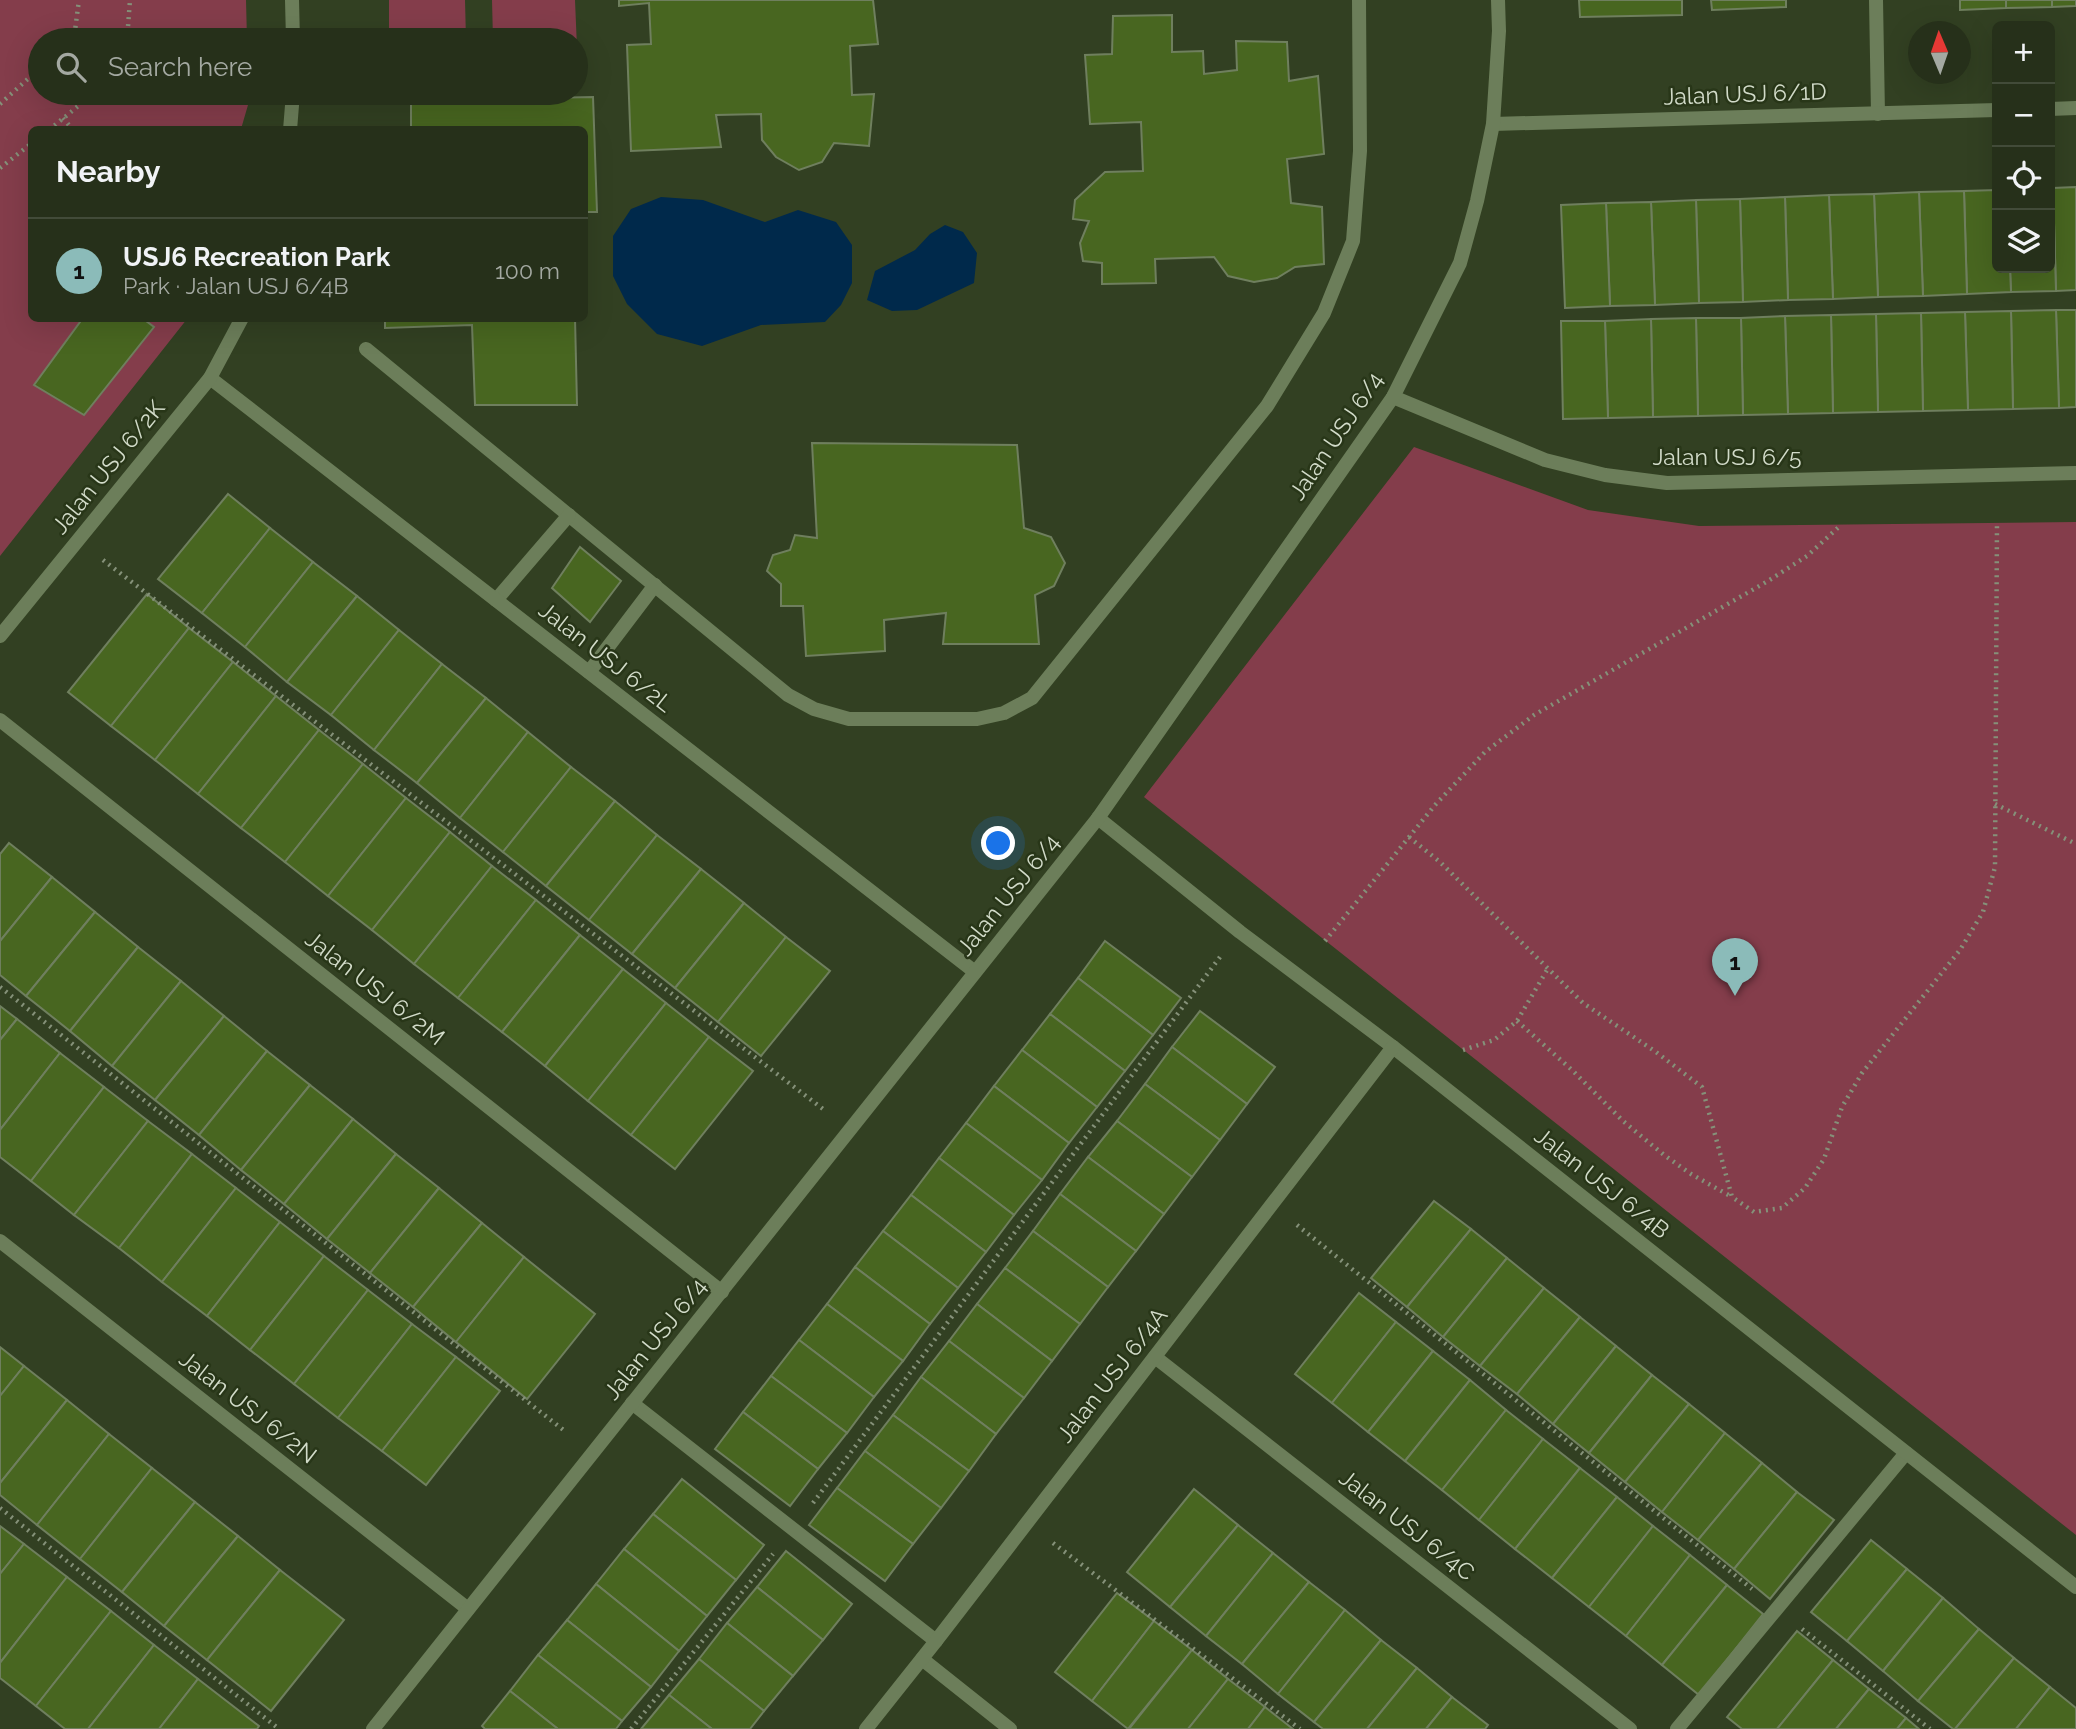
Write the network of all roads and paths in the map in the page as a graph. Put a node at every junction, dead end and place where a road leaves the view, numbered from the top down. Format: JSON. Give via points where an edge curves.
{"nodes":[{"id":1,"x":79,"y":0,"type":"edge"},
{"id":2,"x":130,"y":0,"type":"edge"},
{"id":3,"x":292,"y":0,"type":"edge"},
{"id":4,"x":1359,"y":0,"type":"edge"},
{"id":5,"x":1498,"y":0,"type":"edge"},
{"id":6,"x":1876,"y":0,"type":"edge"},
{"id":7,"x":75,"y":28,"type":"edge"},
{"id":8,"x":128,"y":28,"type":"edge"},
{"id":9,"x":293,"y":28,"type":"edge"},
{"id":10,"x":28,"y":79,"type":"edge"},
{"id":11,"x":0,"y":104,"type":"edge"},
{"id":12,"x":79,"y":105,"type":"edge"},
{"id":13,"x":292,"y":105,"type":"edge"},
{"id":14,"x":2076,"y":108,"type":"edge"},
{"id":15,"x":2055,"y":109,"type":"edge"},
{"id":16,"x":1992,"y":110,"type":"edge"},
{"id":17,"x":1878,"y":114,"type":"junction"},
{"id":18,"x":63,"y":118,"type":"junction"},
{"id":19,"x":1493,"y":124,"type":"junction"},
{"id":20,"x":54,"y":126,"type":"edge"},
{"id":21,"x":70,"y":126,"type":"edge"},
{"id":22,"x":289,"y":126,"type":"edge"},
{"id":23,"x":28,"y":146,"type":"edge"},
{"id":24,"x":0,"y":169,"type":"edge"},
{"id":25,"x":240,"y":322,"type":"edge"},
{"id":26,"x":366,"y":349,"type":"dead end"},
{"id":27,"x":210,"y":378,"type":"junction"},
{"id":28,"x":1393,"y":397,"type":"junction"},
{"id":29,"x":2076,"y":473,"type":"edge"},
{"id":30,"x":569,"y":515,"type":"junction"},
{"id":31,"x":1997,"y":523,"type":"dead end"},
{"id":32,"x":1841,"y":525,"type":"dead end"},
{"id":33,"x":77,"y":541,"type":"junction"},
{"id":34,"x":654,"y":585,"type":"junction"},
{"id":35,"x":496,"y":600,"type":"junction"},
{"id":36,"x":0,"y":636,"type":"edge"},
{"id":37,"x":589,"y":672,"type":"junction"},
{"id":38,"x":0,"y":720,"type":"edge"},
{"id":39,"x":1995,"y":804,"type":"junction"},
{"id":40,"x":1098,"y":818,"type":"junction"},
{"id":41,"x":1409,"y":837,"type":"junction"},
{"id":42,"x":2076,"y":844,"type":"edge"},
{"id":43,"x":1240,"y":932,"type":"junction"},
{"id":44,"x":1325,"y":941,"type":"dead end"},
{"id":45,"x":1548,"y":970,"type":"junction"},
{"id":46,"x":975,"y":972,"type":"junction"},
{"id":47,"x":0,"y":987,"type":"edge"},
{"id":48,"x":1517,"y":1021,"type":"junction"},
{"id":49,"x":1393,"y":1047,"type":"junction"},
{"id":50,"x":1463,"y":1050,"type":"dead end"},
{"id":51,"x":850,"y":1129,"type":"junction"},
{"id":52,"x":1732,"y":1197,"type":"junction"},
{"id":53,"x":1272,"y":1205,"type":"junction"},
{"id":54,"x":0,"y":1241,"type":"edge"},
{"id":55,"x":722,"y":1292,"type":"junction"},
{"id":56,"x":1155,"y":1357,"type":"junction"},
{"id":57,"x":632,"y":1403,"type":"junction"},
{"id":58,"x":593,"y":1453,"type":"junction"},
{"id":59,"x":1906,"y":1453,"type":"junction"},
{"id":60,"x":0,"y":1508,"type":"edge"},
{"id":61,"x":1027,"y":1523,"type":"junction"},
{"id":62,"x":794,"y":1529,"type":"junction"},
{"id":63,"x":2076,"y":1587,"type":"edge"},
{"id":64,"x":468,"y":1609,"type":"junction"},
{"id":65,"x":1777,"y":1609,"type":"junction"},
{"id":66,"x":936,"y":1641,"type":"junction"},
{"id":67,"x":922,"y":1659,"type":"junction"},
{"id":68,"x":279,"y":1729,"type":"edge"},
{"id":69,"x":373,"y":1729,"type":"edge"},
{"id":70,"x":631,"y":1729,"type":"edge"},
{"id":71,"x":866,"y":1729,"type":"edge"},
{"id":72,"x":1010,"y":1729,"type":"edge"},
{"id":73,"x":1300,"y":1729,"type":"edge"},
{"id":74,"x":1630,"y":1729,"type":"edge"},
{"id":75,"x":1677,"y":1729,"type":"edge"},
{"id":76,"x":1930,"y":1729,"type":"edge"}],
"edges":[{"from":1,"to":7,"type":"path"},
{"from":2,"to":8,"type":"path"},
{"from":3,"to":9,"type":"street"},
{"from":4,"to":34,"type":"street","via":[[1360,151],[1353,241],[1324,313],[1267,406],[1032,698],[1004,713],[977,719],[849,719],[814,709],[788,695]]},
{"from":5,"to":19,"type":"street","name":"Jalan USJ 6/4"},
{"from":6,"to":17,"type":"street"},
{"from":10,"to":11,"type":"path"},
{"from":12,"to":18,"type":"path"},
{"from":13,"to":22,"type":"street"},
{"from":14,"to":15,"type":"street"},
{"from":16,"to":17,"type":"street","name":"Jalan USJ 6/1D"},
{"from":17,"to":19,"type":"street","name":"Jalan USJ 6/1D"},
{"from":18,"to":20,"type":"path"},
{"from":18,"to":21,"type":"path"},
{"from":19,"to":28,"type":"street","name":"Jalan USJ 6/4","via":[[1461,263]]},
{"from":23,"to":24,"type":"path"},
{"from":25,"to":27,"type":"street","name":"Jalan USJ 6/2K"},
{"from":26,"to":30,"type":"street"},
{"from":27,"to":33,"type":"street","name":"Jalan USJ 6/2K"},
{"from":27,"to":35,"type":"street","name":"Jalan USJ 6/2L"},
{"from":28,"to":29,"type":"street","name":"Jalan USJ 6/5","via":[[1545,460],[1605,475],[1668,483]]},
{"from":28,"to":40,"type":"street","name":"Jalan USJ 6/4"},
{"from":30,"to":34,"type":"street"},
{"from":30,"to":35,"type":"street"},
{"from":31,"to":39,"type":"path"},
{"from":32,"to":41,"type":"path","via":[[1807,556],[1768,581],[1534,715],[1485,752]]},
{"from":33,"to":36,"type":"street","name":"Jalan USJ 6/2K"},
{"from":33,"to":51,"type":"path"},
{"from":34,"to":37,"type":"street"},
{"from":35,"to":37,"type":"street","name":"Jalan USJ 6/2L"},
{"from":37,"to":46,"type":"street","name":"Jalan USJ 6/2L"},
{"from":38,"to":55,"type":"street","name":"Jalan USJ 6/2M"},
{"from":39,"to":42,"type":"path"},
{"from":39,"to":52,"type":"path","via":[[1995,867],[1983,912],[1959,950],[1862,1073],[1842,1107],[1824,1159],[1805,1188],[1782,1208],[1754,1212]]},
{"from":40,"to":43,"type":"street","name":"Jalan USJ 6/4B"},
{"from":40,"to":46,"type":"street","name":"Jalan USJ 6/4"},
{"from":41,"to":44,"type":"path"},
{"from":41,"to":45,"type":"path"},
{"from":43,"to":49,"type":"street","name":"Jalan USJ 6/4B"},
{"from":43,"to":62,"type":"path"},
{"from":45,"to":48,"type":"path"},
{"from":45,"to":52,"type":"path","via":[[1583,1003],[1702,1087]]},
{"from":46,"to":51,"type":"street","name":"Jalan USJ 6/4"},
{"from":47,"to":58,"type":"path"},
{"from":48,"to":50,"type":"path","via":[[1494,1040]]},
{"from":48,"to":52,"type":"path","via":[[1664,1156]]},
{"from":49,"to":53,"type":"street","name":"Jalan USJ 6/4A"},
{"from":49,"to":59,"type":"street","name":"Jalan USJ 6/4B"},
{"from":51,"to":55,"type":"street","name":"Jalan USJ 6/4"},
{"from":53,"to":56,"type":"street","name":"Jalan USJ 6/4A"},
{"from":53,"to":65,"type":"path"},
{"from":54,"to":64,"type":"street","name":"Jalan USJ 6/2N"},
{"from":55,"to":57,"type":"street","name":"Jalan USJ 6/4"},
{"from":56,"to":61,"type":"street","name":"Jalan USJ 6/4A"},
{"from":56,"to":74,"type":"street","name":"Jalan USJ 6/4C"},
{"from":57,"to":58,"type":"street","name":"Jalan USJ 6/4"},
{"from":57,"to":62,"type":"street"},
{"from":58,"to":64,"type":"street","name":"Jalan USJ 6/4"},
{"from":59,"to":63,"type":"street","name":"Jalan USJ 6/4B"},
{"from":59,"to":65,"type":"street"},
{"from":60,"to":68,"type":"path"},
{"from":61,"to":66,"type":"street","name":"Jalan USJ 6/4A"},
{"from":61,"to":73,"type":"path"},
{"from":62,"to":66,"type":"street"},
{"from":62,"to":70,"type":"path"},
{"from":64,"to":69,"type":"street","name":"Jalan USJ 6/4"},
{"from":65,"to":75,"type":"street"},
{"from":65,"to":76,"type":"path"},
{"from":66,"to":67,"type":"street","name":"Jalan USJ 6/4A"},
{"from":67,"to":71,"type":"street","name":"Jalan USJ 6/4A"},
{"from":67,"to":72,"type":"street"}]}
